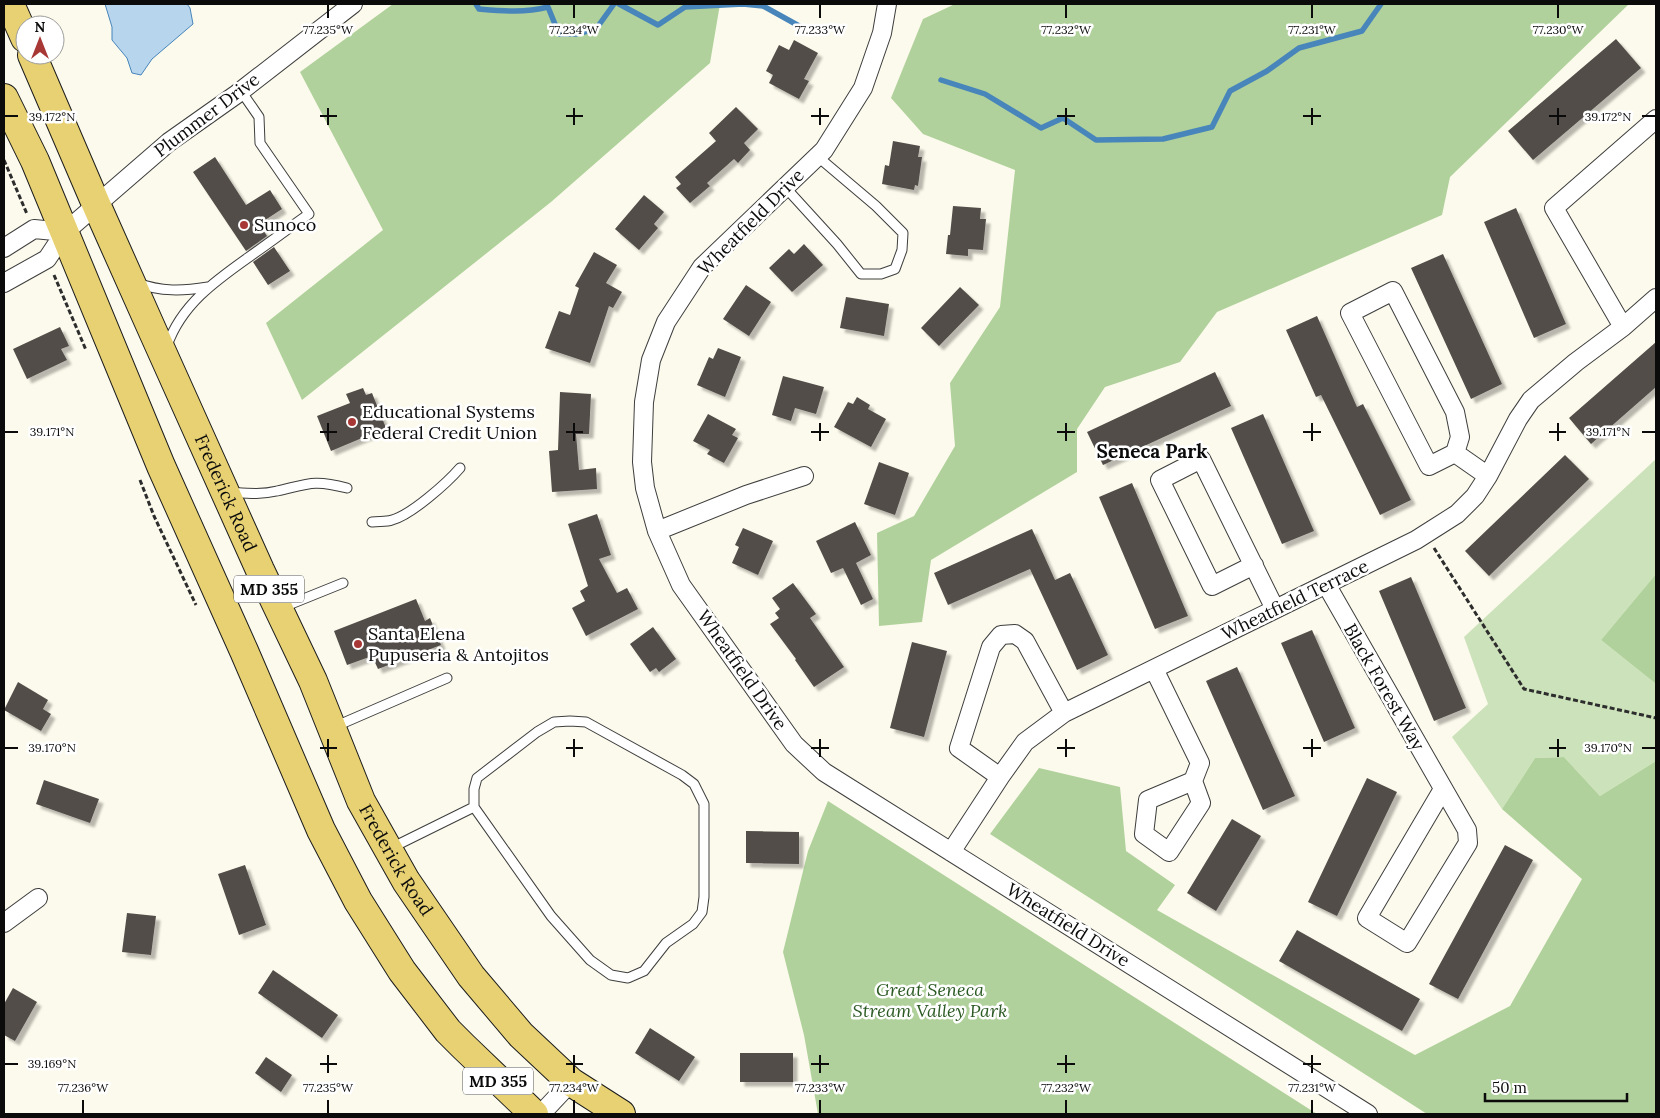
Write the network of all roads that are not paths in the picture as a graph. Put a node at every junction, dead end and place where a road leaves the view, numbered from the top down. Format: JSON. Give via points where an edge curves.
{"nodes":[{"id":1,"x":353,"y":4,"type":"edge"},
{"id":2,"x":887,"y":4,"type":"edge"},
{"id":3,"x":36,"y":65,"type":"edge"},
{"id":4,"x":241,"y":91,"type":"junction"},
{"id":5,"x":4,"y":98,"type":"edge"},
{"id":6,"x":1656,"y":119,"type":"edge"},
{"id":7,"x":817,"y":156,"type":"junction"},
{"id":8,"x":785,"y":187,"type":"junction"},
{"id":9,"x":96,"y":204,"type":"junction"},
{"id":10,"x":65,"y":232,"type":"junction"},
{"id":11,"x":4,"y":248,"type":"edge"},
{"id":12,"x":130,"y":280,"type":"junction"},
{"id":13,"x":4,"y":284,"type":"edge"},
{"id":14,"x":208,"y":287,"type":"junction"},
{"id":15,"x":1656,"y":298,"type":"edge"},
{"id":16,"x":1623,"y":327,"type":"junction"},
{"id":17,"x":164,"y":355,"type":"junction"},
{"id":18,"x":1455,"y":453,"type":"junction"},
{"id":19,"x":460,"y":468,"type":"dead end"},
{"id":20,"x":804,"y":476,"type":"dead end"},
{"id":21,"x":1488,"y":476,"type":"junction"},
{"id":22,"x":347,"y":488,"type":"dead end"},
{"id":23,"x":225,"y":492,"type":"junction"},
{"id":24,"x":372,"y":522,"type":"dead end"},
{"id":25,"x":657,"y":531,"type":"junction"},
{"id":26,"x":1254,"y":565,"type":"junction"},
{"id":27,"x":343,"y":583,"type":"dead end"},
{"id":28,"x":1326,"y":584,"type":"junction"},
{"id":29,"x":278,"y":609,"type":"junction"},
{"id":30,"x":1276,"y":609,"type":"junction"},
{"id":31,"x":1154,"y":669,"type":"junction"},
{"id":32,"x":447,"y":678,"type":"dead end"},
{"id":33,"x":1064,"y":712,"type":"junction"},
{"id":34,"x":332,"y":728,"type":"junction"},
{"id":35,"x":1000,"y":777,"type":"junction"},
{"id":36,"x":1193,"y":781,"type":"dead end"},
{"id":37,"x":1443,"y":789,"type":"junction"},
{"id":38,"x":474,"y":807,"type":"junction"},
{"id":39,"x":388,"y":849,"type":"junction"},
{"id":40,"x":951,"y":852,"type":"junction"},
{"id":41,"x":38,"y":898,"type":"dead end"},
{"id":42,"x":4,"y":923,"type":"edge"},
{"id":43,"x":571,"y":1082,"type":"junction"},
{"id":44,"x":534,"y":1114,"type":"edge"},
{"id":45,"x":542,"y":1114,"type":"edge"},
{"id":46,"x":621,"y":1114,"type":"edge"},
{"id":47,"x":1368,"y":1114,"type":"edge"}],
"edges":[{"from":1,"to":4,"type":"street","name":"Plummer Drive"},
{"from":2,"to":7,"type":"street","name":"Wheatfield Drive","via":[[882,33],[863,88]]},
{"from":3,"to":9,"type":"main road","name":"Frederick Road","number":"MD 355"},
{"from":4,"to":9,"type":"street","name":"Plummer Drive","via":[[169,142]]},
{"from":4,"to":14,"type":"lane","via":[[259,117],[260,143],[309,214]]},
{"from":5,"to":10,"type":"main road","number":"MD 355"},
{"from":6,"to":16,"type":"street","via":[[1554,208]]},
{"from":7,"to":8,"type":"street","name":"Wheatfield Drive"},
{"from":7,"to":8,"type":"lane","via":[[903,233],[902,250],[895,269],[881,274],[862,274]]},
{"from":8,"to":25,"type":"street","name":"Wheatfield Drive","via":[[702,267],[666,322],[651,360],[644,402],[642,462],[645,488]]},
{"from":9,"to":10,"type":"street","name":"Plummer Drive"},
{"from":9,"to":12,"type":"main road","name":"Frederick Road","number":"MD 355"},
{"from":10,"to":11,"type":"street","via":[[34,229]]},
{"from":10,"to":13,"type":"street","name":"Plummer Drive","via":[[47,259]]},
{"from":10,"to":44,"type":"main road","number":"MD 355","via":[[161,466],[321,830],[354,894],[402,971],[448,1031]]},
{"from":12,"to":14,"type":"lane","via":[[167,291]]},
{"from":12,"to":17,"type":"main road","name":"Frederick Road","number":"MD 355"},
{"from":14,"to":17,"type":"lane","via":[[190,304],[172,332]]},
{"from":15,"to":16,"type":"street","name":"Wheatfield Terrace"},
{"from":16,"to":21,"type":"street","name":"Wheatfield Terrace","via":[[1531,400]]},
{"from":17,"to":23,"type":"main road","name":"Frederick Road","number":"MD 355"},
{"from":18,"to":18,"type":"street","via":[[1460,436],[1456,412],[1393,291],[1350,313],[1429,466]]},
{"from":18,"to":21,"type":"street"},
{"from":19,"to":24,"type":"lane","via":[[445,485],[406,514],[393,520]]},
{"from":20,"to":25,"type":"street","via":[[746,495]]},
{"from":21,"to":28,"type":"street","name":"Wheatfield Terrace","via":[[1475,496],[1457,514],[1425,534]]},
{"from":22,"to":23,"type":"lane","via":[[325,482],[276,492]]},
{"from":23,"to":29,"type":"main road","name":"Frederick Road","number":"MD 355"},
{"from":25,"to":40,"type":"street","name":"Wheatfield Drive","via":[[681,585],[794,744],[824,772]]},
{"from":26,"to":26,"type":"street","via":[[1201,459],[1160,480],[1212,586]]},
{"from":26,"to":30,"type":"street"},
{"from":27,"to":29,"type":"lane"},
{"from":28,"to":30,"type":"street","name":"Wheatfield Terrace"},
{"from":28,"to":37,"type":"street","name":"Black Forest Way"},
{"from":29,"to":34,"type":"main road","name":"Frederick Road","number":"MD 355"},
{"from":30,"to":31,"type":"street","name":"Wheatfield Terrace"},
{"from":31,"to":33,"type":"street","name":"Wheatfield Terrace"},
{"from":31,"to":36,"type":"street","via":[[1200,763]]},
{"from":32,"to":34,"type":"lane"},
{"from":33,"to":35,"type":"street","name":"Wheatfield Terrace","via":[[1026,742]]},
{"from":33,"to":35,"type":"street","via":[[1026,640],[1015,634],[1001,634],[990,646],[959,748]]},
{"from":34,"to":39,"type":"main road","name":"Frederick Road","number":"MD 355","via":[[361,801]]},
{"from":35,"to":40,"type":"street","name":"Wheatfield Terrace"},
{"from":37,"to":37,"type":"street","name":"Black Forest Way","via":[[1467,830],[1468,843],[1407,943],[1367,918]]},
{"from":38,"to":38,"type":"lane","via":[[551,916],[590,960],[611,975],[628,978],[644,971],[666,943],[693,924],[702,912],[704,804],[694,784],[586,722],[554,722],[537,732],[478,778]]},
{"from":38,"to":39,"type":"lane"},
{"from":39,"to":43,"type":"main road","name":"Frederick Road","number":"MD 355","via":[[471,976],[521,1035]]},
{"from":40,"to":47,"type":"street","name":"Wheatfield Drive"},
{"from":41,"to":42,"type":"street"},
{"from":43,"to":45,"type":"street"},
{"from":43,"to":46,"type":"main road","name":"Frederick Road","number":"MD 355"}]}
